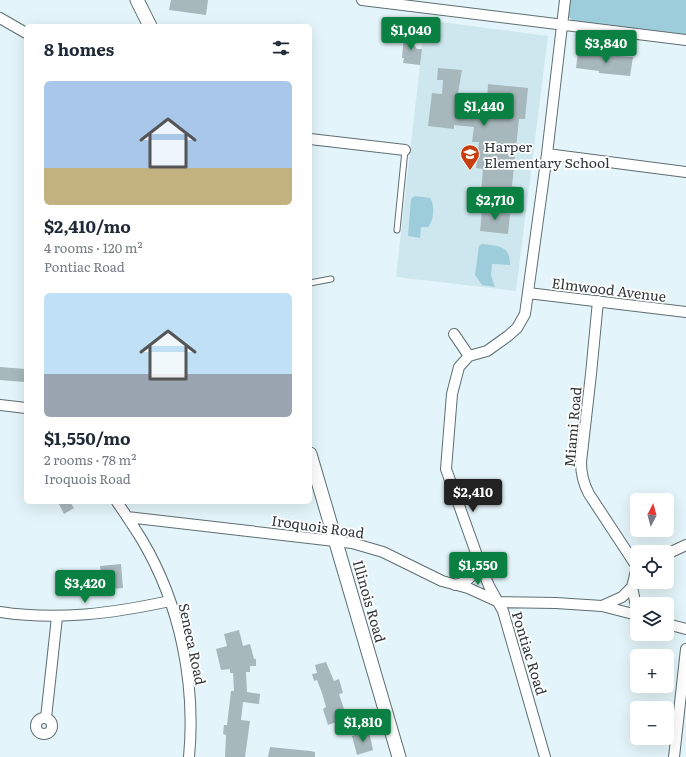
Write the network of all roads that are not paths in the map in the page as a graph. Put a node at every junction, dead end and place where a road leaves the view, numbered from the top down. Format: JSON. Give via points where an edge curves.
{"nodes":[{"id":1,"x":137,"y":0,"type":"edge"},
{"id":2,"x":362,"y":0,"type":"edge"},
{"id":3,"x":565,"y":0,"type":"edge"},
{"id":4,"x":428,"y":4,"type":"edge"},
{"id":5,"x":0,"y":18,"type":"edge"},
{"id":6,"x":149,"y":24,"type":"edge"},
{"id":7,"x":562,"y":25,"type":"junction"},
{"id":8,"x":24,"y":32,"type":"edge"},
{"id":9,"x":686,"y":40,"type":"edge"},
{"id":10,"x":312,"y":139,"type":"edge"},
{"id":11,"x":405,"y":150,"type":"joint"},
{"id":12,"x":547,"y":154,"type":"junction"},
{"id":13,"x":686,"y":172,"type":"edge"},
{"id":14,"x":397,"y":230,"type":"dead end"},
{"id":15,"x":331,"y":279,"type":"dead end"},
{"id":16,"x":312,"y":283,"type":"edge"},
{"id":17,"x":528,"y":293,"type":"junction"},
{"id":18,"x":598,"y":302,"type":"junction"},
{"id":19,"x":686,"y":312,"type":"edge"},
{"id":20,"x":454,"y":334,"type":"dead end"},
{"id":21,"x":469,"y":356,"type":"junction"},
{"id":22,"x":0,"y":405,"type":"edge"},
{"id":23,"x":24,"y":408,"type":"edge"},
{"id":24,"x":312,"y":461,"type":"edge"},
{"id":25,"x":118,"y":504,"type":"edge"},
{"id":26,"x":127,"y":517,"type":"junction"},
{"id":27,"x":336,"y":542,"type":"junction"},
{"id":28,"x":686,"y":545,"type":"edge"},
{"id":29,"x":674,"y":551,"type":"edge"},
{"id":30,"x":630,"y":556,"type":"edge"},
{"id":31,"x":479,"y":561,"type":"junction"},
{"id":32,"x":455,"y":585,"type":"junction"},
{"id":33,"x":630,"y":589,"type":"edge"},
{"id":34,"x":170,"y":600,"type":"junction"},
{"id":35,"x":499,"y":602,"type":"junction"},
{"id":36,"x":602,"y":606,"type":"junction"},
{"id":37,"x":0,"y":612,"type":"edge"},
{"id":38,"x":630,"y":613,"type":"edge"},
{"id":39,"x":57,"y":617,"type":"junction"},
{"id":40,"x":674,"y":626,"type":"edge"},
{"id":41,"x":686,"y":630,"type":"edge"},
{"id":42,"x":686,"y":649,"type":"edge"},
{"id":43,"x":46,"y":718,"type":"dead end"},
{"id":44,"x":189,"y":757,"type":"edge"},
{"id":45,"x":400,"y":757,"type":"edge"},
{"id":46,"x":545,"y":757,"type":"edge"},
{"id":47,"x":674,"y":757,"type":"edge"}],
"edges":[{"from":1,"to":6,"type":"street"},
{"from":2,"to":4,"type":"street"},
{"from":3,"to":7,"type":"street"},
{"from":4,"to":7,"type":"street"},
{"from":5,"to":8,"type":"street"},
{"from":7,"to":9,"type":"street"},
{"from":7,"to":12,"type":"street"},
{"from":10,"to":11,"type":"street"},
{"from":11,"to":14,"type":"lane"},
{"from":12,"to":13,"type":"street"},
{"from":12,"to":17,"type":"street"},
{"from":15,"to":16,"type":"lane"},
{"from":17,"to":18,"type":"street","name":"Elmwood Avenue"},
{"from":17,"to":21,"type":"street","via":[[525,314],[517,328],[487,351]]},
{"from":18,"to":19,"type":"street","name":"Elmwood Avenue"},
{"from":18,"to":30,"type":"street","name":"Miami Road","via":[[581,473],[589,494]]},
{"from":20,"to":21,"type":"street"},
{"from":21,"to":31,"type":"street","name":"Pontiac Road","via":[[463,361],[455,378],[446,468]]},
{"from":22,"to":23,"type":"street"},
{"from":24,"to":27,"type":"street","name":"Illinois Road"},
{"from":25,"to":26,"type":"street","name":"Seneca Road"},
{"from":26,"to":27,"type":"street","name":"Iroquois Road"},
{"from":26,"to":34,"type":"street","name":"Seneca Road","via":[[152,558]]},
{"from":27,"to":32,"type":"street","name":"Iroquois Road","via":[[352,543],[378,550],[420,572]]},
{"from":27,"to":45,"type":"street","name":"Illinois Road"},
{"from":28,"to":29,"type":"street"},
{"from":31,"to":32,"type":"street","via":[[468,580]]},
{"from":31,"to":35,"type":"street","name":"Pontiac Road"},
{"from":32,"to":35,"type":"street","name":"Iroquois Road"},
{"from":33,"to":36,"type":"street","via":[[622,597]]},
{"from":34,"to":39,"type":"street","via":[[130,610]]},
{"from":34,"to":44,"type":"street","name":"Seneca Road","via":[[189,684]]},
{"from":35,"to":36,"type":"street","name":"Iroquois Road"},
{"from":35,"to":46,"type":"street","name":"Pontiac Road"},
{"from":36,"to":38,"type":"street","name":"Iroquois Road"},
{"from":37,"to":39,"type":"street"},
{"from":39,"to":43,"type":"street"},
{"from":40,"to":41,"type":"street"},
{"from":42,"to":47,"type":"street"}]}
